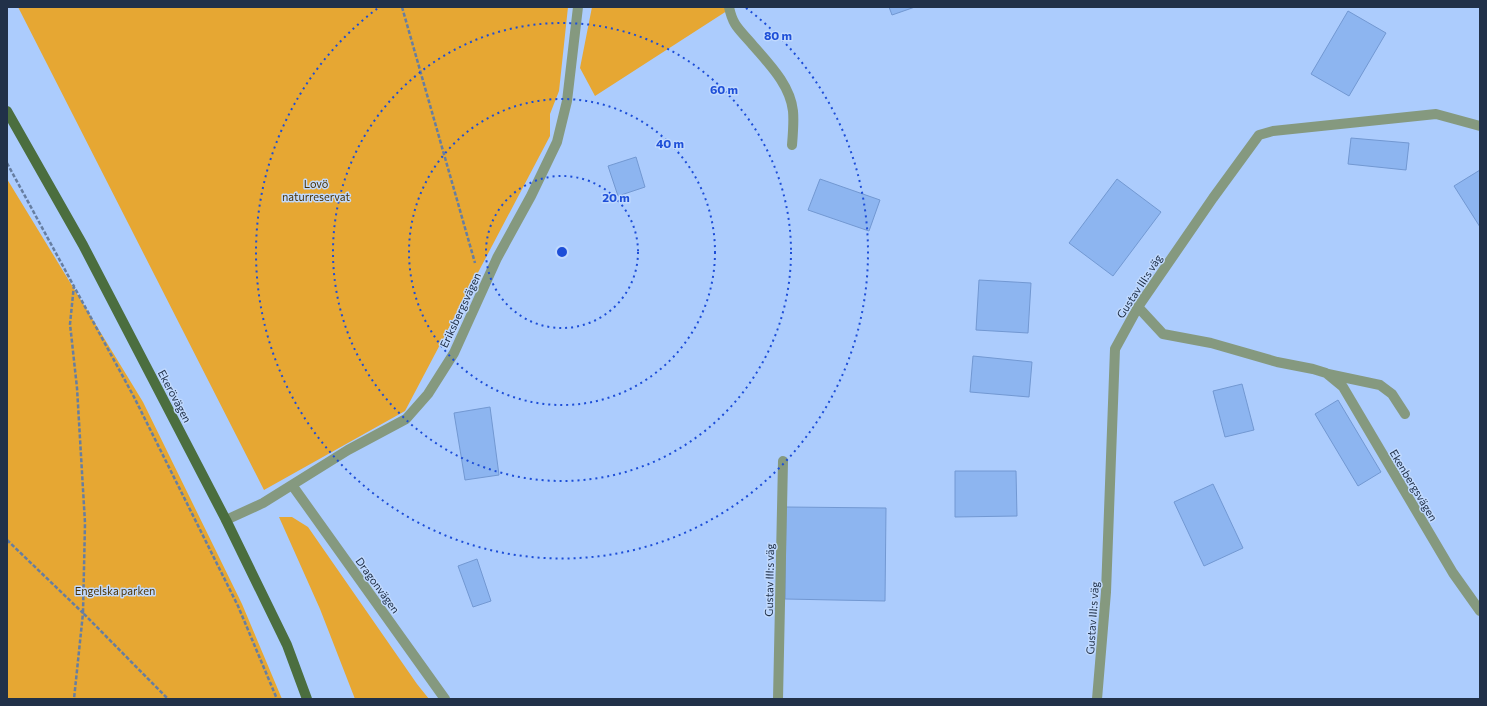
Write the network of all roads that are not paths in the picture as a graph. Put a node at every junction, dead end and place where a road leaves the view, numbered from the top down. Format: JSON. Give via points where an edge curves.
{"nodes":[{"id":1,"x":578,"y":7,"type":"edge"},
{"id":2,"x":729,"y":7,"type":"edge"},
{"id":3,"x":7,"y":111,"type":"edge"},
{"id":4,"x":1480,"y":126,"type":"edge"},
{"id":5,"x":792,"y":145,"type":"dead end"},
{"id":6,"x":1138,"y":307,"type":"junction"},
{"id":7,"x":1326,"y":374,"type":"junction"},
{"id":8,"x":1406,"y":414,"type":"dead end"},
{"id":9,"x":783,"y":461,"type":"dead end"},
{"id":10,"x":292,"y":485,"type":"junction"},
{"id":11,"x":226,"y":520,"type":"junction"},
{"id":12,"x":1480,"y":611,"type":"edge"},
{"id":13,"x":307,"y":699,"type":"edge"},
{"id":14,"x":445,"y":699,"type":"edge"},
{"id":15,"x":778,"y":699,"type":"edge"},
{"id":16,"x":1097,"y":699,"type":"edge"}],
"edges":[{"from":1,"to":10,"type":"street","name":"Eriksbergsvägen","via":[[567,101],[557,142],[497,258],[454,352],[428,394],[406,419],[348,450]]},
{"from":2,"to":5,"type":"street","via":[[738,30],[762,56],[786,89],[793,109]]},
{"from":3,"to":11,"type":"main road","name":"Ekerövägen","via":[[83,245]]},
{"from":4,"to":6,"type":"street","name":"Gustav III:s väg","via":[[1436,114],[1273,130],[1259,135]]},
{"from":6,"to":7,"type":"street","name":"Ekenbergsvägen","via":[[1163,334],[1211,343]]},
{"from":6,"to":16,"type":"street","name":"Gustav III:s väg","via":[[1115,349],[1106,592]]},
{"from":7,"to":8,"type":"street","name":"Ekenbergsvägen","via":[[1380,385],[1392,394]]},
{"from":7,"to":12,"type":"street","name":"Ekenbergsvägen","via":[[1343,387],[1453,573]]},
{"from":9,"to":15,"type":"street","name":"Gustav III:s väg"},
{"from":10,"to":11,"type":"street","name":"Eriksbergsvägen","via":[[263,503]]},
{"from":10,"to":14,"type":"street","name":"Dragonvägen"},
{"from":11,"to":13,"type":"main road","name":"Ekerövägen","via":[[287,645]]}]}
